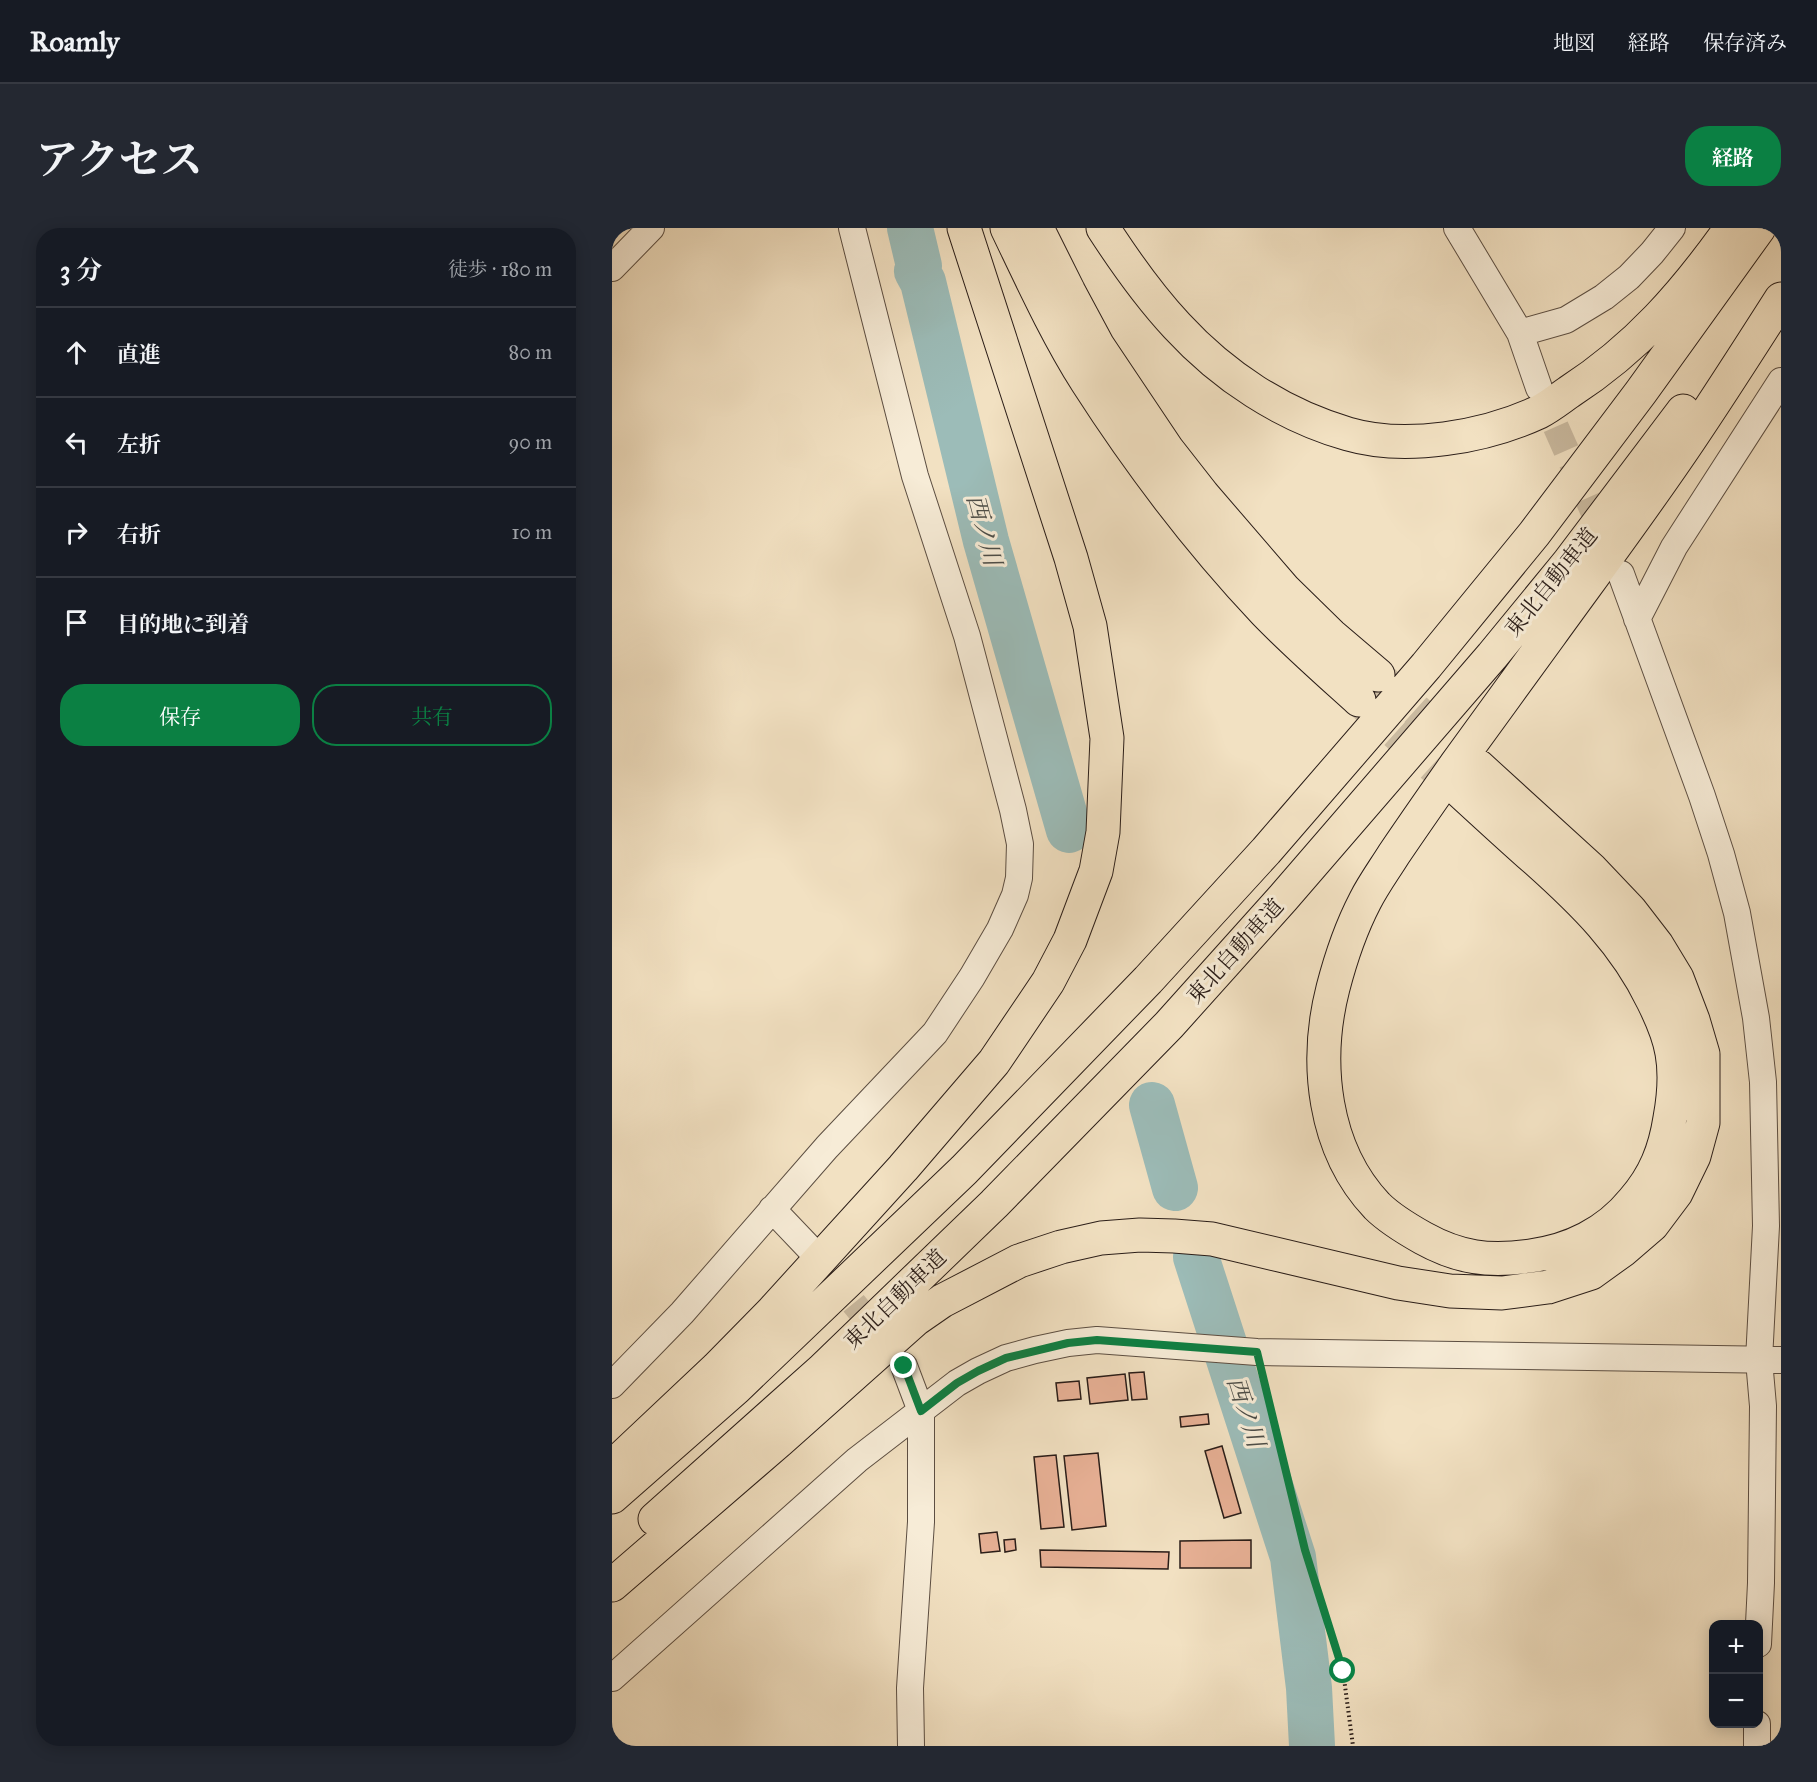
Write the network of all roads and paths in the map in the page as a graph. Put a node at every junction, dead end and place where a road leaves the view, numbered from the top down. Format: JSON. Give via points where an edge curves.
{"nodes":[{"id":1,"x":651,"y":228,"type":"edge"},
{"id":2,"x":852,"y":228,"type":"edge"},
{"id":3,"x":964,"y":228,"type":"edge"},
{"id":4,"x":1007,"y":228,"type":"edge"},
{"id":5,"x":1037,"y":228,"type":"edge"},
{"id":6,"x":1103,"y":228,"type":"edge"},
{"id":7,"x":1457,"y":228,"type":"edge"},
{"id":8,"x":1672,"y":228,"type":"edge"},
{"id":9,"x":1731,"y":228,"type":"edge"},
{"id":10,"x":1759,"y":228,"type":"edge"},
{"id":11,"x":612,"y":268,"type":"edge"},
{"id":12,"x":1781,"y":276,"type":"edge"},
{"id":13,"x":1781,"y":299,"type":"edge"},
{"id":14,"x":1520,"y":333,"type":"junction"},
{"id":15,"x":1781,"y":381,"type":"edge"},
{"id":16,"x":1539,"y":388,"type":"tunnel mouth"},
{"id":17,"x":1621,"y":574,"type":"dead end"},
{"id":18,"x":1637,"y":619,"type":"junction"},
{"id":19,"x":772,"y":1209,"type":"junction"},
{"id":20,"x":813,"y":1252,"type":"tunnel mouth"},
{"id":21,"x":1257,"y":1352,"type":"junction"},
{"id":22,"x":1770,"y":1360,"type":"edge"},
{"id":23,"x":904,"y":1366,"type":"dead end"},
{"id":24,"x":612,"y":1384,"type":"edge"},
{"id":25,"x":921,"y":1411,"type":"junction"},
{"id":26,"x":612,"y":1467,"type":"edge"},
{"id":27,"x":612,"y":1497,"type":"edge"},
{"id":28,"x":612,"y":1557,"type":"edge"},
{"id":29,"x":612,"y":1585,"type":"edge"},
{"id":30,"x":1759,"y":1620,"type":"edge"},
{"id":31,"x":612,"y":1678,"type":"edge"},
{"id":32,"x":1757,"y":1728,"type":"edge"},
{"id":33,"x":910,"y":1746,"type":"edge"},
{"id":34,"x":1353,"y":1746,"type":"edge"},
{"id":35,"x":1757,"y":1746,"type":"edge"}],
"edges":[{"from":1,"to":11,"type":"street"},
{"from":2,"to":19,"type":"street","via":[[915,476],[967,636],[1013,810],[1020,844],[1019,878],[1000,929],[935,1033]]},
{"from":3,"to":26,"type":"highway","via":[[1090,626],[1107,738],[1104,832],[1096,871],[1070,940],[1048,982],[994,1062],[772,1312]]},
{"from":4,"to":5,"type":"highway","via":[[1086,380],[1149,472],[1225,566],[1305,652],[1368,688],[1331,635],[1284,589],[1167,449],[1098,346]]},
{"from":6,"to":9,"type":"highway","via":[[1176,326],[1241,383],[1314,422],[1349,435],[1390,441],[1431,441],[1469,435],[1540,411],[1609,364],[1641,336],[1690,284]]},
{"from":7,"to":14,"type":"street"},
{"from":8,"to":14,"type":"street","via":[[1652,254],[1604,297],[1566,320]]},
{"from":10,"to":27,"type":"highway","name":"東北自動車道","via":[[1534,534],[1266,851],[964,1170],[744,1381]]},
{"from":12,"to":28,"type":"highway","name":"東北自動車道","via":[[1589,535],[1492,656],[1169,1024],[994,1204],[822,1370]]},
{"from":13,"to":29,"type":"highway","via":[[1688,441],[1387,865],[1364,902],[1345,951],[1324,1029],[1323,1074],[1329,1116],[1339,1148],[1377,1205],[1404,1228],[1436,1245],[1471,1258],[1548,1254],[1579,1243],[1608,1225],[1634,1201],[1653,1173],[1665,1146],[1675,1086],[1672,1051],[1646,986],[1608,931],[1469,778],[1585,864],[1630,910],[1677,978],[1703,1054],[1703,1123],[1694,1156],[1676,1193],[1652,1224],[1591,1273],[1548,1287],[1502,1293],[1398,1283],[1212,1239],[1174,1236],[1101,1238],[1018,1261],[916,1319]]},
{"from":14,"to":16,"type":"street"},
{"from":15,"to":18,"type":"street","via":[[1674,547]]},
{"from":17,"to":18,"type":"street"},
{"from":18,"to":22,"type":"street","via":[[1721,854],[1737,913],[1756,1018],[1763,1082]]},
{"from":19,"to":20,"type":"street"},
{"from":19,"to":24,"type":"street","via":[[682,1314]]},
{"from":21,"to":22,"type":"street"},
{"from":21,"to":25,"type":"street","via":[[1097,1340],[1068,1343],[1006,1358],[957,1383]]},
{"from":21,"to":34,"type":"path","via":[[1305,1550],[1343,1671]]},
{"from":22,"to":30,"type":"street","via":[[1763,1418]]},
{"from":23,"to":25,"type":"street"},
{"from":25,"to":31,"type":"street","via":[[856,1460]]},
{"from":25,"to":33,"type":"street","via":[[921,1522]]},
{"from":32,"to":35,"type":"street"}]}
